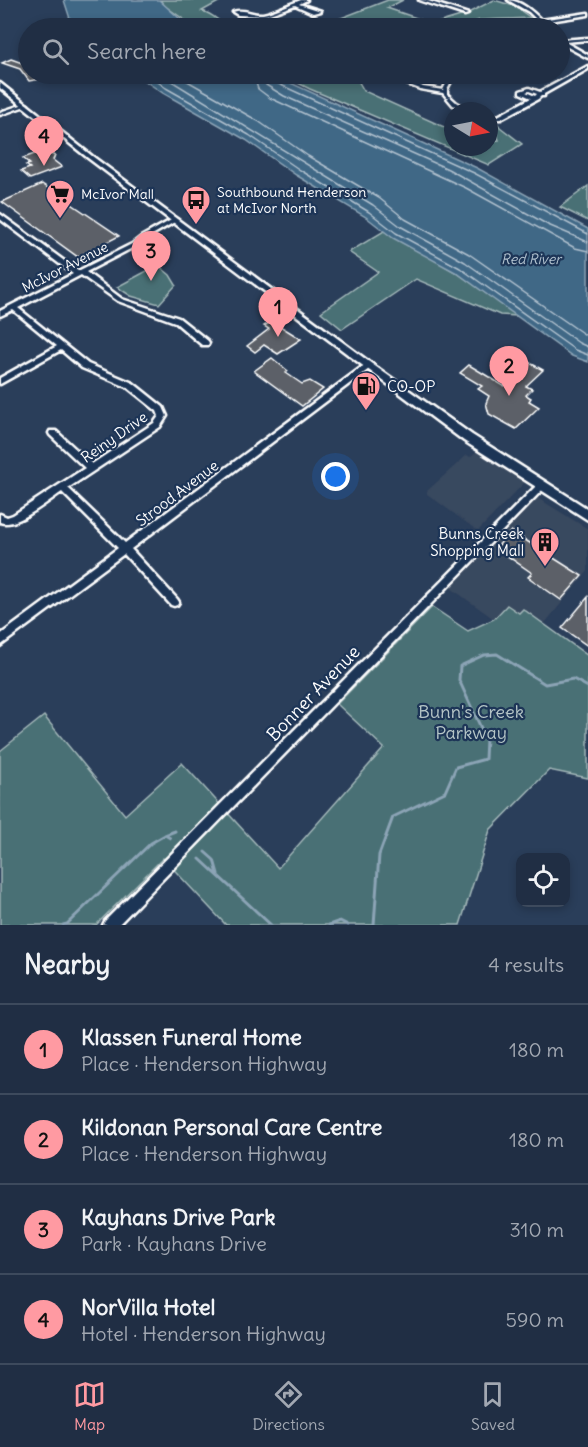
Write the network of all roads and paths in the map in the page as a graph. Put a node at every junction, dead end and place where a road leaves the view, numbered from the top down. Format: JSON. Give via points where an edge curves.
{"nodes":[{"id":1,"x":305,"y":0,"type":"edge"},
{"id":2,"x":421,"y":0,"type":"edge"},
{"id":3,"x":521,"y":0,"type":"edge"},
{"id":4,"x":512,"y":1,"type":"edge"},
{"id":5,"x":296,"y":4,"type":"junction"},
{"id":6,"x":307,"y":8,"type":"dead end"},
{"id":7,"x":251,"y":14,"type":"dead end"},
{"id":8,"x":466,"y":14,"type":"dead end"},
{"id":9,"x":588,"y":14,"type":"edge"},
{"id":10,"x":536,"y":18,"type":"edge"},
{"id":11,"x":561,"y":18,"type":"edge"},
{"id":12,"x":588,"y":39,"type":"edge"},
{"id":13,"x":570,"y":40,"type":"edge"},
{"id":14,"x":570,"y":47,"type":"edge"},
{"id":15,"x":588,"y":56,"type":"edge"},
{"id":16,"x":588,"y":67,"type":"edge"},
{"id":17,"x":570,"y":78,"type":"edge"},
{"id":18,"x":448,"y":84,"type":"edge"},
{"id":19,"x":559,"y":84,"type":"edge"},
{"id":20,"x":0,"y":85,"type":"edge"},
{"id":21,"x":422,"y":88,"type":"dead end"},
{"id":22,"x":444,"y":92,"type":"junction"},
{"id":23,"x":0,"y":94,"type":"edge"},
{"id":24,"x":454,"y":102,"type":"edge"},
{"id":25,"x":26,"y":105,"type":"junction"},
{"id":26,"x":18,"y":107,"type":"junction"},
{"id":27,"x":0,"y":114,"type":"edge"},
{"id":28,"x":498,"y":118,"type":"edge"},
{"id":29,"x":72,"y":143,"type":"junction"},
{"id":30,"x":0,"y":216,"type":"edge"},
{"id":31,"x":177,"y":222,"type":"junction"},
{"id":32,"x":140,"y":242,"type":"joint"},
{"id":33,"x":80,"y":273,"type":"junction"},
{"id":34,"x":13,"y":307,"type":"junction"},
{"id":35,"x":0,"y":314,"type":"edge"},
{"id":36,"x":206,"y":343,"type":"dead end"},
{"id":37,"x":61,"y":346,"type":"junction"},
{"id":38,"x":369,"y":366,"type":"junction"},
{"id":39,"x":0,"y":381,"type":"edge"},
{"id":40,"x":53,"y":433,"type":"dead end"},
{"id":41,"x":92,"y":469,"type":"junction"},
{"id":42,"x":542,"y":485,"type":"junction"},
{"id":43,"x":63,"y":488,"type":"junction"},
{"id":44,"x":588,"y":514,"type":"edge"},
{"id":45,"x":0,"y":518,"type":"edge"},
{"id":46,"x":124,"y":548,"type":"junction"},
{"id":47,"x":174,"y":602,"type":"dead end"},
{"id":48,"x":0,"y":641,"type":"edge"},
{"id":49,"x":109,"y":925,"type":"edge"}],
"edges":[{"from":1,"to":5,"type":"street"},
{"from":2,"to":8,"type":"street"},
{"from":3,"to":4,"type":"street"},
{"from":4,"to":10,"type":"street"},
{"from":5,"to":6,"type":"street"},
{"from":5,"to":7,"type":"street","via":[[264,15]]},
{"from":9,"to":11,"type":"street"},
{"from":12,"to":13,"type":"street"},
{"from":14,"to":15,"type":"street"},
{"from":16,"to":17,"type":"street"},
{"from":18,"to":22,"type":"street"},
{"from":19,"to":28,"type":"street"},
{"from":20,"to":25,"type":"main road"},
{"from":21,"to":22,"type":"street"},
{"from":22,"to":24,"type":"street"},
{"from":23,"to":26,"type":"main road"},
{"from":25,"to":26,"type":"street"},
{"from":25,"to":29,"type":"main road"},
{"from":26,"to":27,"type":"street"},
{"from":26,"to":29,"type":"main road"},
{"from":29,"to":31,"type":"main road"},
{"from":30,"to":33,"type":"street"},
{"from":31,"to":32,"type":"street","name":"McIvor Avenue"},
{"from":31,"to":38,"type":"main road"},
{"from":32,"to":33,"type":"street","name":"McIvor Avenue"},
{"from":33,"to":34,"type":"street","name":"McIvor Avenue"},
{"from":33,"to":36,"type":"street","via":[[120,300],[177,320]]},
{"from":34,"to":35,"type":"street","name":"McIvor Avenue"},
{"from":34,"to":37,"type":"street","name":"Reiny Drive"},
{"from":37,"to":39,"type":"street"},
{"from":37,"to":41,"type":"street","name":"Reiny Drive","via":[[90,369],[130,385],[160,409],[163,416],[157,425]]},
{"from":38,"to":42,"type":"main road","via":[[468,438]]},
{"from":38,"to":46,"type":"street","name":"Strood Avenue"},
{"from":40,"to":41,"type":"street"},
{"from":41,"to":43,"type":"street","name":"Reiny Drive"},
{"from":42,"to":44,"type":"main road"},
{"from":42,"to":49,"type":"street","name":"Bonner Avenue"},
{"from":43,"to":45,"type":"street","name":"Reiny Drive","via":[[16,518]]},
{"from":43,"to":46,"type":"street"},
{"from":46,"to":47,"type":"street"},
{"from":46,"to":48,"type":"street","name":"Strood Avenue"}]}
